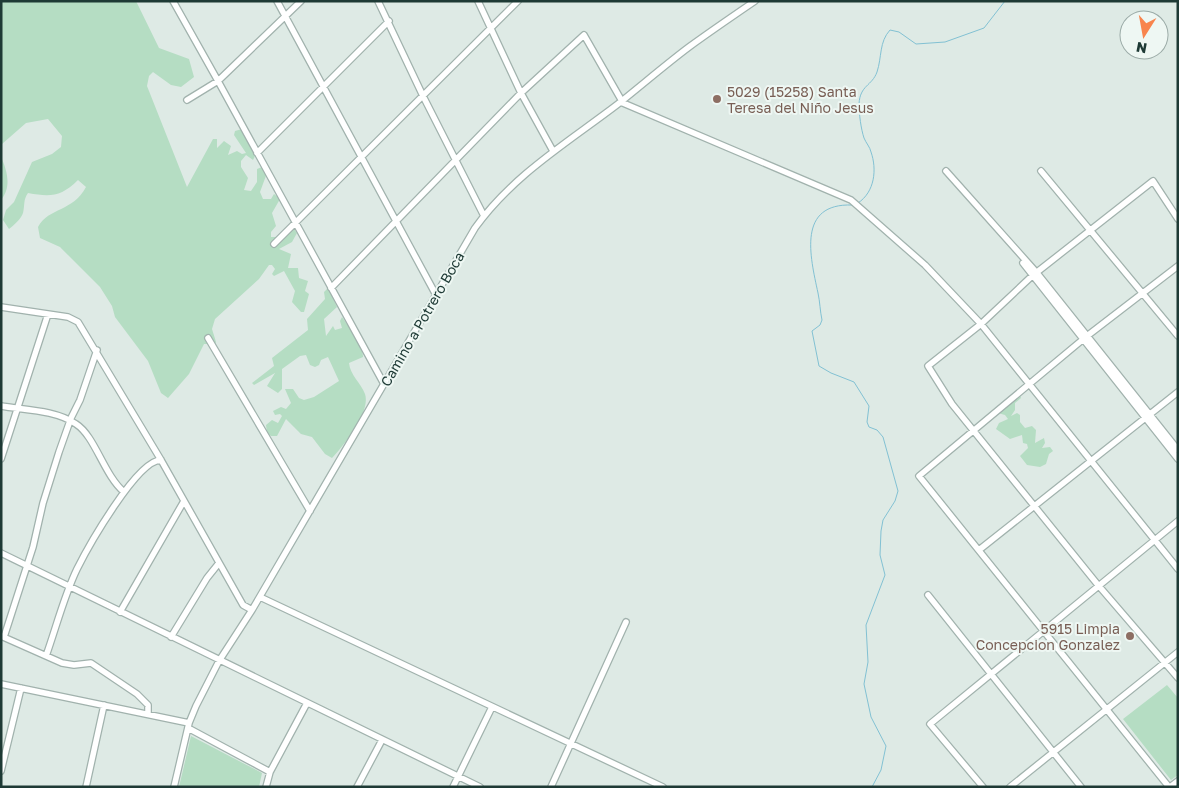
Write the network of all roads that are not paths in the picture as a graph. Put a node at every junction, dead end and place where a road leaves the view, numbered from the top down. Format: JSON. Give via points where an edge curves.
{"nodes":[{"id":1,"x":172,"y":1,"type":"edge"},
{"id":2,"x":277,"y":1,"type":"edge"},
{"id":3,"x":300,"y":1,"type":"edge"},
{"id":4,"x":378,"y":1,"type":"edge"},
{"id":5,"x":478,"y":1,"type":"edge"},
{"id":6,"x":518,"y":1,"type":"edge"},
{"id":7,"x":755,"y":1,"type":"edge"},
{"id":8,"x":285,"y":16,"type":"junction"},
{"id":9,"x":389,"y":21,"type":"junction"},
{"id":10,"x":491,"y":27,"type":"junction"},
{"id":11,"x":218,"y":81,"type":"junction"},
{"id":12,"x":324,"y":86,"type":"junction"},
{"id":13,"x":521,"y":93,"type":"junction"},
{"id":14,"x":423,"y":96,"type":"junction"},
{"id":15,"x":187,"y":100,"type":"dead end"},
{"id":16,"x":621,"y":101,"type":"junction"},
{"id":17,"x":553,"y":151,"type":"junction"},
{"id":18,"x":257,"y":153,"type":"junction"},
{"id":19,"x":362,"y":158,"type":"junction"},
{"id":20,"x":455,"y":159,"type":"junction"},
{"id":21,"x":946,"y":171,"type":"dead end"},
{"id":22,"x":1041,"y":171,"type":"dead end"},
{"id":23,"x":484,"y":216,"type":"junction"},
{"id":24,"x":1178,"y":219,"type":"edge"},
{"id":25,"x":396,"y":221,"type":"junction"},
{"id":26,"x":295,"y":222,"type":"junction"},
{"id":27,"x":1090,"y":231,"type":"junction"},
{"id":28,"x":274,"y":244,"type":"dead end"},
{"id":29,"x":1178,"y":266,"type":"edge"},
{"id":30,"x":1034,"y":275,"type":"junction"},
{"id":31,"x":331,"y":288,"type":"junction"},
{"id":32,"x":1142,"y":292,"type":"junction"},
{"id":33,"x":436,"y":295,"type":"junction"},
{"id":34,"x":1,"y":307,"type":"edge"},
{"id":35,"x":48,"y":314,"type":"junction"},
{"id":36,"x":981,"y":324,"type":"junction"},
{"id":37,"x":1178,"y":336,"type":"edge"},
{"id":38,"x":208,"y":338,"type":"dead end"},
{"id":39,"x":1085,"y":338,"type":"junction"},
{"id":40,"x":96,"y":350,"type":"junction"},
{"id":41,"x":1029,"y":383,"type":"junction"},
{"id":42,"x":384,"y":384,"type":"junction"},
{"id":43,"x":1178,"y":392,"type":"edge"},
{"id":44,"x":1,"y":406,"type":"edge"},
{"id":45,"x":17,"y":409,"type":"junction"},
{"id":46,"x":1148,"y":416,"type":"junction"},
{"id":47,"x":70,"y":421,"type":"junction"},
{"id":48,"x":973,"y":430,"type":"junction"},
{"id":49,"x":1178,"y":450,"type":"edge"},
{"id":50,"x":1,"y":459,"type":"edge"},
{"id":51,"x":1178,"y":459,"type":"edge"},
{"id":52,"x":161,"y":460,"type":"junction"},
{"id":53,"x":1092,"y":462,"type":"junction"},
{"id":54,"x":124,"y":492,"type":"junction"},
{"id":55,"x":184,"y":501,"type":"junction"},
{"id":56,"x":1036,"y":507,"type":"junction"},
{"id":57,"x":310,"y":511,"type":"junction"},
{"id":58,"x":1178,"y":520,"type":"edge"},
{"id":59,"x":1154,"y":540,"type":"junction"},
{"id":60,"x":979,"y":550,"type":"junction"},
{"id":61,"x":1,"y":553,"type":"edge"},
{"id":62,"x":219,"y":563,"type":"junction"},
{"id":63,"x":27,"y":566,"type":"junction"},
{"id":64,"x":1178,"y":569,"type":"edge"},
{"id":65,"x":1098,"y":585,"type":"junction"},
{"id":66,"x":70,"y":587,"type":"junction"},
{"id":67,"x":928,"y":595,"type":"dead end"},
{"id":68,"x":260,"y":597,"type":"junction"},
{"id":69,"x":252,"y":610,"type":"junction"},
{"id":70,"x":120,"y":612,"type":"junction"},
{"id":71,"x":626,"y":622,"type":"dead end"},
{"id":72,"x":1043,"y":630,"type":"junction"},
{"id":73,"x":2,"y":636,"type":"edge"},
{"id":74,"x":171,"y":637,"type":"junction"},
{"id":75,"x":1178,"y":652,"type":"edge"},
{"id":76,"x":46,"y":656,"type":"junction"},
{"id":77,"x":219,"y":660,"type":"junction"},
{"id":78,"x":1165,"y":662,"type":"junction"},
{"id":79,"x":990,"y":674,"type":"junction"},
{"id":80,"x":1178,"y":678,"type":"edge"},
{"id":81,"x":1,"y":684,"type":"edge"},
{"id":82,"x":21,"y":688,"type":"junction"},
{"id":83,"x":307,"y":703,"type":"junction"},
{"id":84,"x":104,"y":705,"type":"junction"},
{"id":85,"x":492,"y":707,"type":"junction"},
{"id":86,"x":1106,"y":708,"type":"junction"},
{"id":87,"x":148,"y":714,"type":"junction"},
{"id":88,"x":189,"y":725,"type":"junction"},
{"id":89,"x":382,"y":740,"type":"junction"},
{"id":90,"x":572,"y":745,"type":"junction"},
{"id":91,"x":1053,"y":752,"type":"junction"},
{"id":92,"x":1,"y":771,"type":"edge"},
{"id":93,"x":270,"y":772,"type":"junction"},
{"id":94,"x":458,"y":777,"type":"junction"},
{"id":95,"x":1178,"y":781,"type":"edge"},
{"id":96,"x":86,"y":787,"type":"edge"},
{"id":97,"x":174,"y":787,"type":"edge"},
{"id":98,"x":266,"y":787,"type":"edge"},
{"id":99,"x":357,"y":787,"type":"edge"},
{"id":100,"x":453,"y":787,"type":"edge"},
{"id":101,"x":480,"y":787,"type":"edge"},
{"id":102,"x":551,"y":787,"type":"edge"},
{"id":103,"x":663,"y":787,"type":"edge"},
{"id":104,"x":982,"y":787,"type":"edge"},
{"id":105,"x":1010,"y":787,"type":"edge"},
{"id":106,"x":1081,"y":787,"type":"edge"},
{"id":107,"x":1170,"y":787,"type":"edge"}],
"edges":[{"from":1,"to":11,"type":"street"},
{"from":2,"to":8,"type":"street"},
{"from":3,"to":8,"type":"street"},
{"from":4,"to":9,"type":"street"},
{"from":5,"to":10,"type":"street"},
{"from":6,"to":10,"type":"street"},
{"from":7,"to":16,"type":"street","name":"Camino a Potrero Boca","via":[[688,47]]},
{"from":8,"to":11,"type":"street"},
{"from":8,"to":12,"type":"street"},
{"from":9,"to":12,"type":"street"},
{"from":9,"to":14,"type":"street"},
{"from":10,"to":13,"type":"street"},
{"from":10,"to":14,"type":"street"},
{"from":11,"to":15,"type":"street"},
{"from":11,"to":18,"type":"street"},
{"from":12,"to":18,"type":"street"},
{"from":12,"to":19,"type":"street"},
{"from":13,"to":16,"type":"street","via":[[584,35]]},
{"from":13,"to":17,"type":"street"},
{"from":13,"to":20,"type":"street"},
{"from":14,"to":19,"type":"street"},
{"from":14,"to":20,"type":"street"},
{"from":16,"to":17,"type":"street","name":"Camino a Potrero Boca"},
{"from":16,"to":36,"type":"street","via":[[845,196],[932,272]]},
{"from":17,"to":23,"type":"street","name":"Camino a Potrero Boca","via":[[504,192]]},
{"from":18,"to":26,"type":"street"},
{"from":19,"to":25,"type":"street"},
{"from":19,"to":26,"type":"street"},
{"from":20,"to":23,"type":"street"},
{"from":20,"to":25,"type":"street"},
{"from":21,"to":30,"type":"street"},
{"from":22,"to":27,"type":"street"},
{"from":23,"to":33,"type":"street","name":"Camino a Potrero Boca"},
{"from":24,"to":27,"type":"street","via":[[1153,181]]},
{"from":25,"to":31,"type":"street"},
{"from":25,"to":33,"type":"street"},
{"from":26,"to":28,"type":"street"},
{"from":26,"to":31,"type":"street"},
{"from":27,"to":30,"type":"street"},
{"from":27,"to":32,"type":"street"},
{"from":29,"to":32,"type":"street"},
{"from":30,"to":36,"type":"street"},
{"from":30,"to":39,"type":"street"},
{"from":31,"to":42,"type":"street"},
{"from":32,"to":37,"type":"street"},
{"from":32,"to":39,"type":"street"},
{"from":33,"to":42,"type":"street","name":"Camino a Potrero Boca"},
{"from":34,"to":35,"type":"street"},
{"from":35,"to":40,"type":"street","via":[[78,322]]},
{"from":35,"to":45,"type":"street"},
{"from":36,"to":41,"type":"street"},
{"from":36,"to":48,"type":"street","via":[[928,366]]},
{"from":38,"to":57,"type":"street"},
{"from":39,"to":41,"type":"street"},
{"from":39,"to":46,"type":"street"},
{"from":40,"to":47,"type":"street"},
{"from":40,"to":52,"type":"street"},
{"from":41,"to":48,"type":"street"},
{"from":41,"to":53,"type":"street"},
{"from":42,"to":57,"type":"street","name":"Camino a Potrero Boca"},
{"from":43,"to":46,"type":"street"},
{"from":44,"to":45,"type":"street"},
{"from":45,"to":47,"type":"street"},
{"from":45,"to":50,"type":"street"},
{"from":46,"to":49,"type":"street"},
{"from":46,"to":51,"type":"street"},
{"from":46,"to":53,"type":"street"},
{"from":47,"to":54,"type":"street","via":[[84,432],[114,484]]},
{"from":47,"to":63,"type":"street","via":[[43,503]]},
{"from":48,"to":56,"type":"street"},
{"from":48,"to":60,"type":"street","via":[[919,476]]},
{"from":52,"to":54,"type":"street","via":[[147,465]]},
{"from":52,"to":55,"type":"street"},
{"from":53,"to":56,"type":"street"},
{"from":53,"to":59,"type":"street"},
{"from":54,"to":66,"type":"street","via":[[77,569]]},
{"from":55,"to":62,"type":"street"},
{"from":55,"to":70,"type":"street"},
{"from":56,"to":60,"type":"street"},
{"from":56,"to":65,"type":"street"},
{"from":57,"to":68,"type":"street","name":"Camino a Potrero Boca"},
{"from":58,"to":59,"type":"street"},
{"from":59,"to":64,"type":"street"},
{"from":59,"to":65,"type":"street"},
{"from":60,"to":72,"type":"street"},
{"from":61,"to":63,"type":"street"},
{"from":62,"to":69,"type":"street","via":[[243,605]]},
{"from":62,"to":74,"type":"street"},
{"from":63,"to":66,"type":"street"},
{"from":63,"to":73,"type":"street"},
{"from":65,"to":72,"type":"street"},
{"from":65,"to":78,"type":"street"},
{"from":66,"to":70,"type":"street"},
{"from":66,"to":76,"type":"street"},
{"from":67,"to":79,"type":"street"},
{"from":68,"to":69,"type":"street","name":"Camino a Potrero Boca"},
{"from":68,"to":85,"type":"street"},
{"from":69,"to":77,"type":"street","name":"Camino a Potrero Boca"},
{"from":70,"to":74,"type":"street"},
{"from":71,"to":90,"type":"street"},
{"from":72,"to":79,"type":"street"},
{"from":72,"to":86,"type":"street"},
{"from":73,"to":76,"type":"street"},
{"from":74,"to":77,"type":"street"},
{"from":75,"to":78,"type":"street"},
{"from":76,"to":87,"type":"street","via":[[69,665],[90,663],[137,694],[148,706]]},
{"from":77,"to":83,"type":"street"},
{"from":77,"to":88,"type":"street","name":"Camino a Potrero Boca"},
{"from":78,"to":80,"type":"street"},
{"from":78,"to":86,"type":"street"},
{"from":79,"to":91,"type":"street"},
{"from":79,"to":104,"type":"street","via":[[930,724]]},
{"from":81,"to":82,"type":"street"},
{"from":82,"to":84,"type":"street"},
{"from":82,"to":92,"type":"street"},
{"from":83,"to":89,"type":"street"},
{"from":83,"to":93,"type":"street"},
{"from":84,"to":87,"type":"street"},
{"from":84,"to":96,"type":"street"},
{"from":85,"to":90,"type":"street"},
{"from":85,"to":94,"type":"street"},
{"from":86,"to":91,"type":"street"},
{"from":86,"to":107,"type":"street"},
{"from":87,"to":88,"type":"street"},
{"from":88,"to":93,"type":"street"},
{"from":88,"to":97,"type":"street","name":"Camino a Potrero Boca"},
{"from":89,"to":94,"type":"street"},
{"from":89,"to":99,"type":"street"},
{"from":90,"to":102,"type":"street"},
{"from":90,"to":103,"type":"street"},
{"from":91,"to":105,"type":"street"},
{"from":91,"to":106,"type":"street"},
{"from":93,"to":98,"type":"street"},
{"from":94,"to":100,"type":"street"},
{"from":94,"to":101,"type":"street"},
{"from":95,"to":107,"type":"street"}]}
